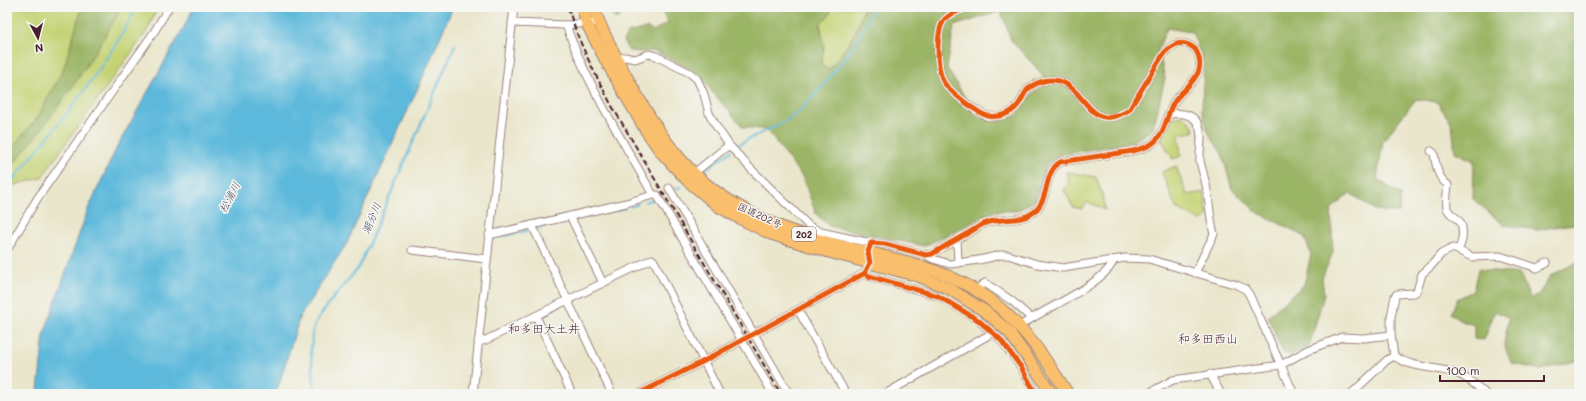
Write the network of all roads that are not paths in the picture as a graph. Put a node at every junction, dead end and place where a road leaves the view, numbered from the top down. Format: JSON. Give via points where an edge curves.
{"nodes":[{"id":1,"x":169,"y":7,"type":"edge"},
{"id":2,"x":514,"y":7,"type":"edge"},
{"id":3,"x":582,"y":7,"type":"edge"},
{"id":4,"x":593,"y":7,"type":"edge"},
{"id":5,"x":970,"y":7,"type":"edge"},
{"id":6,"x":593,"y":23,"type":"junction"},
{"id":7,"x":512,"y":24,"type":"junction"},
{"id":8,"x":566,"y":25,"type":"junction"},
{"id":9,"x":616,"y":59,"type":"junction"},
{"id":10,"x":1168,"y":115,"type":"junction"},
{"id":11,"x":729,"y":144,"type":"junction"},
{"id":12,"x":1431,"y":151,"type":"dead end"},
{"id":13,"x":694,"y":173,"type":"junction"},
{"id":14,"x":669,"y":188,"type":"dead end"},
{"id":15,"x":653,"y":195,"type":"junction"},
{"id":16,"x":570,"y":216,"type":"junction"},
{"id":17,"x":532,"y":225,"type":"junction"},
{"id":18,"x":806,"y":230,"type":"junction"},
{"id":19,"x":489,"y":235,"type":"junction"},
{"id":20,"x":957,"y":239,"type":"junction"},
{"id":21,"x":1458,"y":249,"type":"junction"},
{"id":22,"x":7,"y":250,"type":"edge"},
{"id":23,"x":412,"y":250,"type":"dead end"},
{"id":24,"x":926,"y":255,"type":"junction"},
{"id":25,"x":869,"y":258,"type":"junction"},
{"id":26,"x":487,"y":259,"type":"junction"},
{"id":27,"x":1114,"y":260,"type":"junction"},
{"id":28,"x":958,"y":263,"type":"junction"},
{"id":29,"x":1547,"y":263,"type":"dead end"},
{"id":30,"x":891,"y":269,"type":"junction"},
{"id":31,"x":1195,"y":272,"type":"junction"},
{"id":32,"x":887,"y":280,"type":"junction"},
{"id":33,"x":603,"y":284,"type":"junction"},
{"id":34,"x":975,"y":290,"type":"junction"},
{"id":35,"x":567,"y":301,"type":"junction"},
{"id":36,"x":1019,"y":308,"type":"junction"},
{"id":37,"x":798,"y":310,"type":"junction"},
{"id":38,"x":536,"y":316,"type":"junction"},
{"id":39,"x":1009,"y":316,"type":"junction"},
{"id":40,"x":1031,"y":318,"type":"junction"},
{"id":41,"x":1020,"y":326,"type":"junction"},
{"id":42,"x":755,"y":334,"type":"junction"},
{"id":43,"x":1391,"y":335,"type":"junction"},
{"id":44,"x":987,"y":336,"type":"dead end"},
{"id":45,"x":1004,"y":336,"type":"junction"},
{"id":46,"x":742,"y":340,"type":"junction"},
{"id":47,"x":478,"y":342,"type":"junction"},
{"id":48,"x":1394,"y":356,"type":"junction"},
{"id":49,"x":704,"y":361,"type":"junction"},
{"id":50,"x":1281,"y":365,"type":"junction"},
{"id":51,"x":1210,"y":374,"type":"junction"},
{"id":52,"x":1049,"y":393,"type":"edge"},
{"id":53,"x":473,"y":394,"type":"edge"},
{"id":54,"x":572,"y":394,"type":"edge"},
{"id":55,"x":612,"y":394,"type":"edge"},
{"id":56,"x":638,"y":394,"type":"edge"},
{"id":57,"x":720,"y":394,"type":"edge"},
{"id":58,"x":773,"y":394,"type":"edge"},
{"id":59,"x":789,"y":394,"type":"edge"},
{"id":60,"x":846,"y":394,"type":"edge"},
{"id":61,"x":885,"y":394,"type":"edge"},
{"id":62,"x":1036,"y":394,"type":"edge"},
{"id":63,"x":1068,"y":394,"type":"edge"},
{"id":64,"x":1147,"y":394,"type":"edge"},
{"id":65,"x":1221,"y":394,"type":"edge"},
{"id":66,"x":1294,"y":394,"type":"edge"},
{"id":67,"x":1351,"y":394,"type":"edge"},
{"id":68,"x":1486,"y":394,"type":"edge"}],
"edges":[{"from":1,"to":22,"type":"street","via":[[150,39],[37,199]]},
{"from":2,"to":7,"type":"street"},
{"from":3,"to":6,"type":"highway","name":"国道202号","number":"202"},
{"from":4,"to":6,"type":"highway","name":"国道202号","number":"202"},
{"from":5,"to":10,"type":"street","via":[[954,12],[945,19],[940,28],[940,73],[948,88],[986,116],[998,117],[1010,113],[1028,90],[1038,83],[1049,80],[1070,86],[1094,113],[1104,118],[1122,115],[1129,110],[1164,53],[1171,45],[1185,42],[1198,54],[1199,70],[1174,102]]},
{"from":6,"to":8,"type":"street"},
{"from":6,"to":9,"type":"highway","name":"国道202号","number":"202"},
{"from":6,"to":25,"type":"highway","name":"国道202号","number":"202","via":[[607,63],[645,129],[661,152],[688,181],[718,206],[771,234]]},
{"from":7,"to":8,"type":"street"},
{"from":7,"to":19,"type":"street"},
{"from":8,"to":15,"type":"street","via":[[588,78]]},
{"from":9,"to":11,"type":"street","via":[[635,59],[649,54],[690,73],[697,80],[709,113]]},
{"from":9,"to":13,"type":"highway","name":"国道202号","number":"202","via":[[653,123],[670,147]]},
{"from":10,"to":20,"type":"street","via":[[1153,144],[1133,151],[1060,162],[1051,172],[1044,199],[1032,213],[1023,218],[986,223]]},
{"from":10,"to":31,"type":"street","via":[[1186,114],[1195,119],[1201,135],[1200,160],[1214,234]]},
{"from":11,"to":13,"type":"street"},
{"from":11,"to":18,"type":"street"},
{"from":12,"to":21,"type":"street","via":[[1434,153],[1436,168],[1442,181],[1448,185],[1447,207],[1450,214],[1459,220],[1462,240]]},
{"from":13,"to":18,"type":"highway","name":"国道202号","number":"202","via":[[740,207],[772,222]]},
{"from":14,"to":42,"type":"street"},
{"from":15,"to":16,"type":"street"},
{"from":15,"to":46,"type":"street","via":[[657,195]]},
{"from":16,"to":17,"type":"street"},
{"from":16,"to":33,"type":"street"},
{"from":17,"to":19,"type":"street"},
{"from":17,"to":35,"type":"street"},
{"from":18,"to":25,"type":"highway","name":"国道202号","number":"202","via":[[828,243]]},
{"from":19,"to":26,"type":"street"},
{"from":20,"to":24,"type":"street"},
{"from":20,"to":28,"type":"street"},
{"from":21,"to":29,"type":"street","via":[[1472,257],[1500,256],[1537,268]]},
{"from":21,"to":43,"type":"street","via":[[1449,249],[1441,254],[1422,274],[1417,291],[1395,296]]},
{"from":23,"to":26,"type":"street"},
{"from":24,"to":25,"type":"street","via":[[885,244]]},
{"from":24,"to":28,"type":"street","via":[[950,264]]},
{"from":25,"to":30,"type":"highway","name":"国道202号","number":"202"},
{"from":25,"to":32,"type":"street","via":[[868,276]]},
{"from":25,"to":34,"type":"highway","name":"国道202号","number":"202","via":[[915,264],[947,275]]},
{"from":25,"to":37,"type":"street"},
{"from":26,"to":47,"type":"street"},
{"from":27,"to":28,"type":"street","via":[[1064,268],[1002,255]]},
{"from":27,"to":31,"type":"street","via":[[1149,258]]},
{"from":27,"to":40,"type":"street","via":[[1112,266],[1091,285]]},
{"from":30,"to":32,"type":"street"},
{"from":30,"to":45,"type":"highway","name":"国道202号","number":"202","via":[[918,276],[950,289],[986,312]]},
{"from":31,"to":50,"type":"street","via":[[1245,289]]},
{"from":32,"to":45,"type":"street","via":[[938,296]]},
{"from":33,"to":35,"type":"street"},
{"from":33,"to":49,"type":"street","via":[[652,259]]},
{"from":34,"to":36,"type":"street","via":[[985,283]]},
{"from":34,"to":39,"type":"highway","name":"国道202号","number":"202"},
{"from":35,"to":38,"type":"street"},
{"from":35,"to":55,"type":"street"},
{"from":36,"to":39,"type":"street"},
{"from":36,"to":40,"type":"street"},
{"from":37,"to":42,"type":"street"},
{"from":37,"to":60,"type":"street"},
{"from":38,"to":47,"type":"street"},
{"from":38,"to":54,"type":"street"},
{"from":39,"to":41,"type":"highway","name":"国道202号","number":"202"},
{"from":40,"to":41,"type":"street"},
{"from":41,"to":63,"type":"highway","name":"国道202号","number":"202","via":[[1044,356]]},
{"from":42,"to":46,"type":"street"},
{"from":42,"to":59,"type":"street"},
{"from":43,"to":48,"type":"street"},
{"from":43,"to":50,"type":"street","via":[[1342,337],[1308,350]]},
{"from":44,"to":61,"type":"street"},
{"from":45,"to":52,"type":"highway","name":"国道202号","number":"202","via":[[1032,364]]},
{"from":45,"to":62,"type":"street"},
{"from":46,"to":49,"type":"street"},
{"from":46,"to":58,"type":"street"},
{"from":47,"to":53,"type":"street"},
{"from":48,"to":67,"type":"street"},
{"from":48,"to":68,"type":"street","via":[[1413,365],[1457,373]]},
{"from":49,"to":56,"type":"street"},
{"from":49,"to":57,"type":"street"},
{"from":50,"to":51,"type":"street"},
{"from":50,"to":66,"type":"street"},
{"from":51,"to":64,"type":"street","via":[[1173,380]]},
{"from":51,"to":65,"type":"street"}]}
